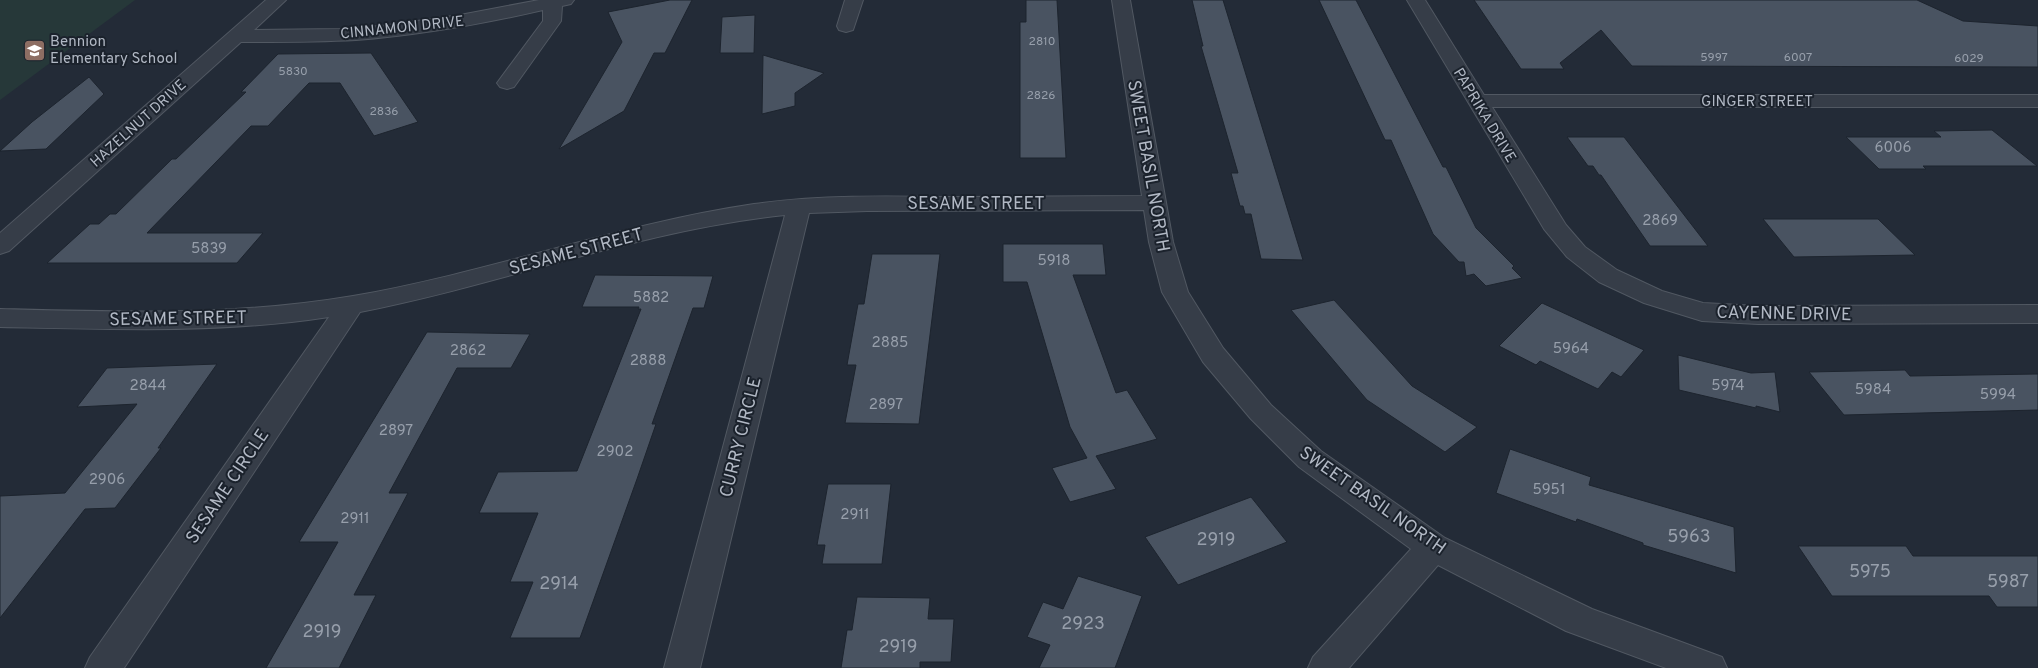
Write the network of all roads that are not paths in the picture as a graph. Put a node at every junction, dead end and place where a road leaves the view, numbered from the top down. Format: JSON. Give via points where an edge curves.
{"nodes":[{"id":1,"x":277,"y":0,"type":"edge"},
{"id":2,"x":854,"y":0,"type":"edge"},
{"id":3,"x":1121,"y":0,"type":"edge"},
{"id":4,"x":1416,"y":0,"type":"edge"},
{"id":5,"x":559,"y":1,"type":"edge"},
{"id":6,"x":846,"y":26,"type":"dead end"},
{"id":7,"x":236,"y":36,"type":"junction"},
{"id":8,"x":507,"y":83,"type":"dead end"},
{"id":9,"x":1476,"y":101,"type":"junction"},
{"id":10,"x":2038,"y":101,"type":"edge"},
{"id":11,"x":1154,"y":203,"type":"junction"},
{"id":12,"x":799,"y":206,"type":"junction"},
{"id":13,"x":1556,"y":229,"type":"joint"},
{"id":14,"x":0,"y":246,"type":"edge"},
{"id":15,"x":351,"y":305,"type":"junction"},
{"id":16,"x":2038,"y":314,"type":"edge"},
{"id":17,"x":0,"y":318,"type":"edge"},
{"id":18,"x":1433,"y":547,"type":"junction"},
{"id":19,"x":103,"y":668,"type":"edge"},
{"id":20,"x":682,"y":668,"type":"edge"},
{"id":21,"x":1326,"y":668,"type":"edge"},
{"id":22,"x":1709,"y":668,"type":"edge"}],
"edges":[{"from":1,"to":7,"type":"street","name":"HAZELNUT DRIVE"},
{"from":2,"to":6,"type":"street"},
{"from":3,"to":11,"type":"street","name":"SWEET BASIL NORTH"},
{"from":4,"to":9,"type":"street","name":"PAPRIKA DRIVE"},
{"from":5,"to":7,"type":"street","name":"CINNAMON DRIVE","via":[[390,31]]},
{"from":5,"to":8,"type":"street","via":[[552,21]]},
{"from":7,"to":14,"type":"street","name":"HAZELNUT DRIVE"},
{"from":9,"to":10,"type":"street","name":"GINGER STREET"},
{"from":9,"to":13,"type":"street","name":"PAPRIKA DRIVE"},
{"from":11,"to":12,"type":"street","name":"SESAME STREET"},
{"from":11,"to":18,"type":"street","name":"SWEET BASIL NORTH","via":[[1175,292],[1213,355],[1261,412],[1310,459]]},
{"from":12,"to":15,"type":"street","name":"SESAME STREET","via":[[662,228],[479,277]]},
{"from":12,"to":20,"type":"street","name":"CURRY CIRCLE"},
{"from":13,"to":16,"type":"street","name":"CAYENNE DRIVE","via":[[1576,252],[1608,276],[1653,297],[1702,312],[1758,315]]},
{"from":15,"to":17,"type":"street","name":"SESAME STREET","via":[[238,318]]},
{"from":15,"to":19,"type":"street","name":"SESAME CIRCLE"},
{"from":18,"to":21,"type":"street"},
{"from":18,"to":22,"type":"street","name":"SWEET BASIL NORTH","via":[[1580,620]]}]}
